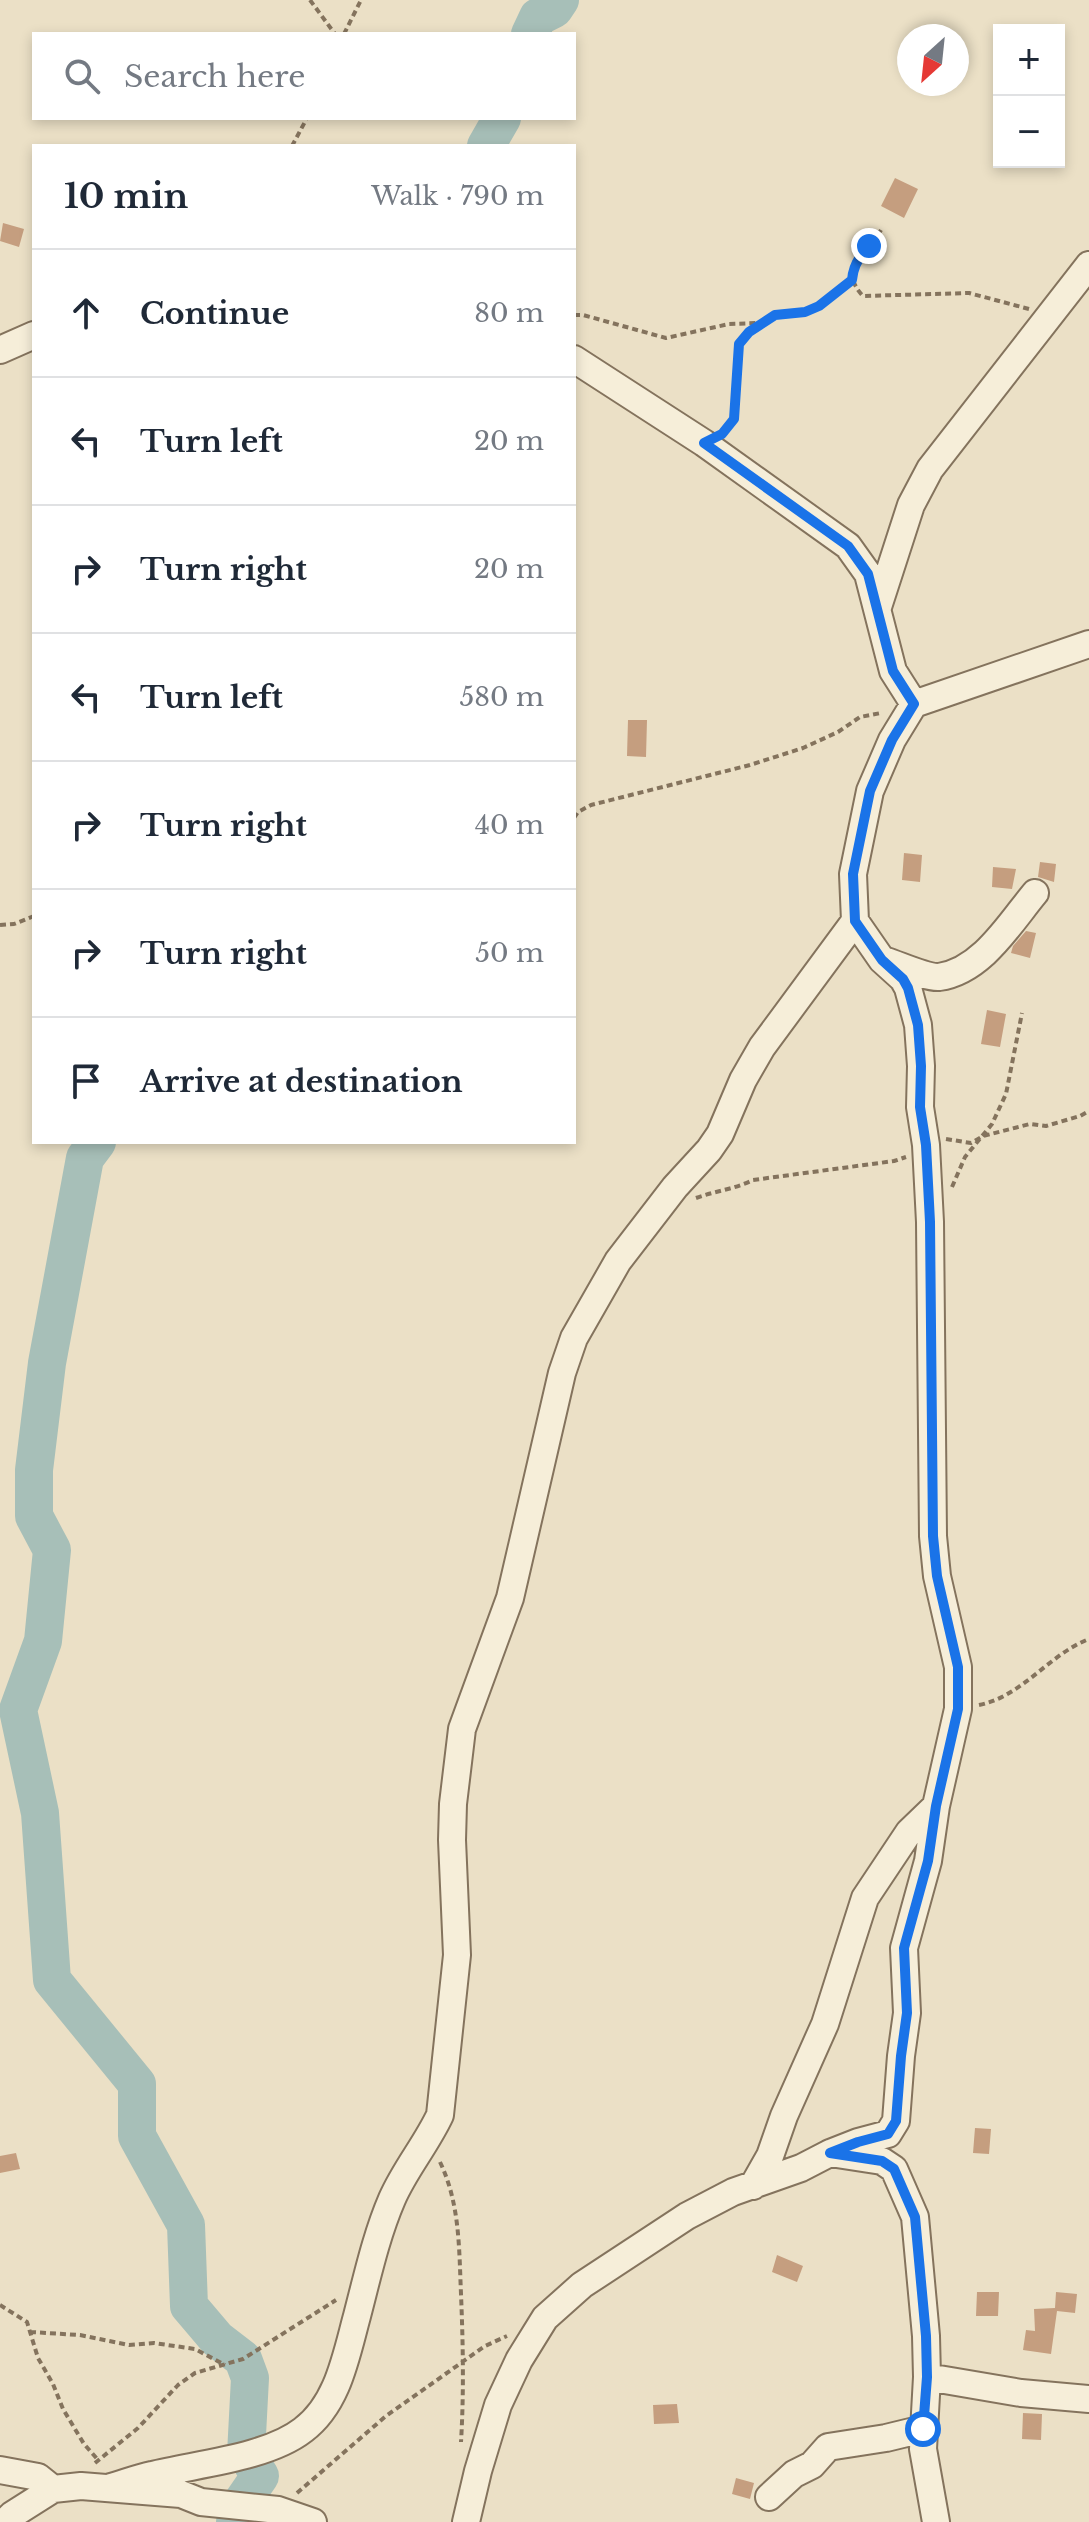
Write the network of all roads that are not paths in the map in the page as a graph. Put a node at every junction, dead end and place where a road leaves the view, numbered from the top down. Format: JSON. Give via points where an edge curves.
{"nodes":[{"id":1,"x":1089,"y":265,"type":"edge"},
{"id":2,"x":32,"y":336,"type":"edge"},
{"id":3,"x":0,"y":350,"type":"edge"},
{"id":4,"x":576,"y":360,"type":"edge"},
{"id":5,"x":878,"y":607,"type":"junction"},
{"id":6,"x":1089,"y":644,"type":"edge"},
{"id":7,"x":914,"y":704,"type":"junction"},
{"id":8,"x":1035,"y":893,"type":"dead end"},
{"id":9,"x":855,"y":921,"type":"junction"},
{"id":10,"x":882,"y":960,"type":"junction"},
{"id":11,"x":936,"y":1806,"type":"junction"},
{"id":12,"x":830,"y":2153,"type":"junction"},
{"id":13,"x":753,"y":2186,"type":"junction"},
{"id":14,"x":927,"y":2377,"type":"junction"},
{"id":15,"x":1089,"y":2399,"type":"edge"},
{"id":16,"x":923,"y":2429,"type":"junction"},
{"id":17,"x":0,"y":2470,"type":"edge"},
{"id":18,"x":111,"y":2487,"type":"junction"},
{"id":19,"x":53,"y":2489,"type":"junction"},
{"id":20,"x":769,"y":2497,"type":"dead end"},
{"id":21,"x":5,"y":2522,"type":"edge"},
{"id":22,"x":313,"y":2522,"type":"edge"},
{"id":23,"x":466,"y":2522,"type":"edge"},
{"id":24,"x":936,"y":2522,"type":"edge"}],
"edges":[{"from":1,"to":5,"type":"street","via":[[930,469],[911,505]]},
{"from":2,"to":3,"type":"street"},
{"from":4,"to":5,"type":"street","via":[[848,546],[868,574]]},
{"from":5,"to":7,"type":"street","via":[[893,671]]},
{"from":6,"to":7,"type":"street"},
{"from":7,"to":9,"type":"street","via":[[870,791],[853,874]]},
{"from":8,"to":10,"type":"street","via":[[982,956],[956,971],[936,978]]},
{"from":9,"to":10,"type":"street"},
{"from":9,"to":18,"type":"street","via":[[762,1047],[720,1134],[618,1261],[574,1338],[510,1598],[462,1729],[452,1840],[457,1955],[440,2115],[391,2200],[327,2406],[303,2430],[270,2448]]},
{"from":10,"to":11,"type":"street","via":[[908,988],[921,1066],[930,1222],[933,1536],[958,1667],[958,1709]]},
{"from":11,"to":12,"type":"street","via":[[928,1861],[904,1948],[907,2013],[896,2121],[888,2134]]},
{"from":11,"to":13,"type":"street","via":[[909,1832],[865,1898],[825,2024]]},
{"from":12,"to":13,"type":"street"},
{"from":12,"to":14,"type":"street","via":[[882,2161],[894,2169],[910,2205],[922,2276]]},
{"from":13,"to":23,"type":"street","via":[[640,2245],[545,2318],[498,2405]]},
{"from":14,"to":15,"type":"street"},
{"from":14,"to":16,"type":"street"},
{"from":16,"to":20,"type":"street","via":[[828,2447]]},
{"from":16,"to":24,"type":"street"},
{"from":17,"to":19,"type":"street","via":[[38,2477]]},
{"from":18,"to":19,"type":"street"},
{"from":18,"to":22,"type":"street","via":[[278,2510]]},
{"from":19,"to":21,"type":"street"}]}
